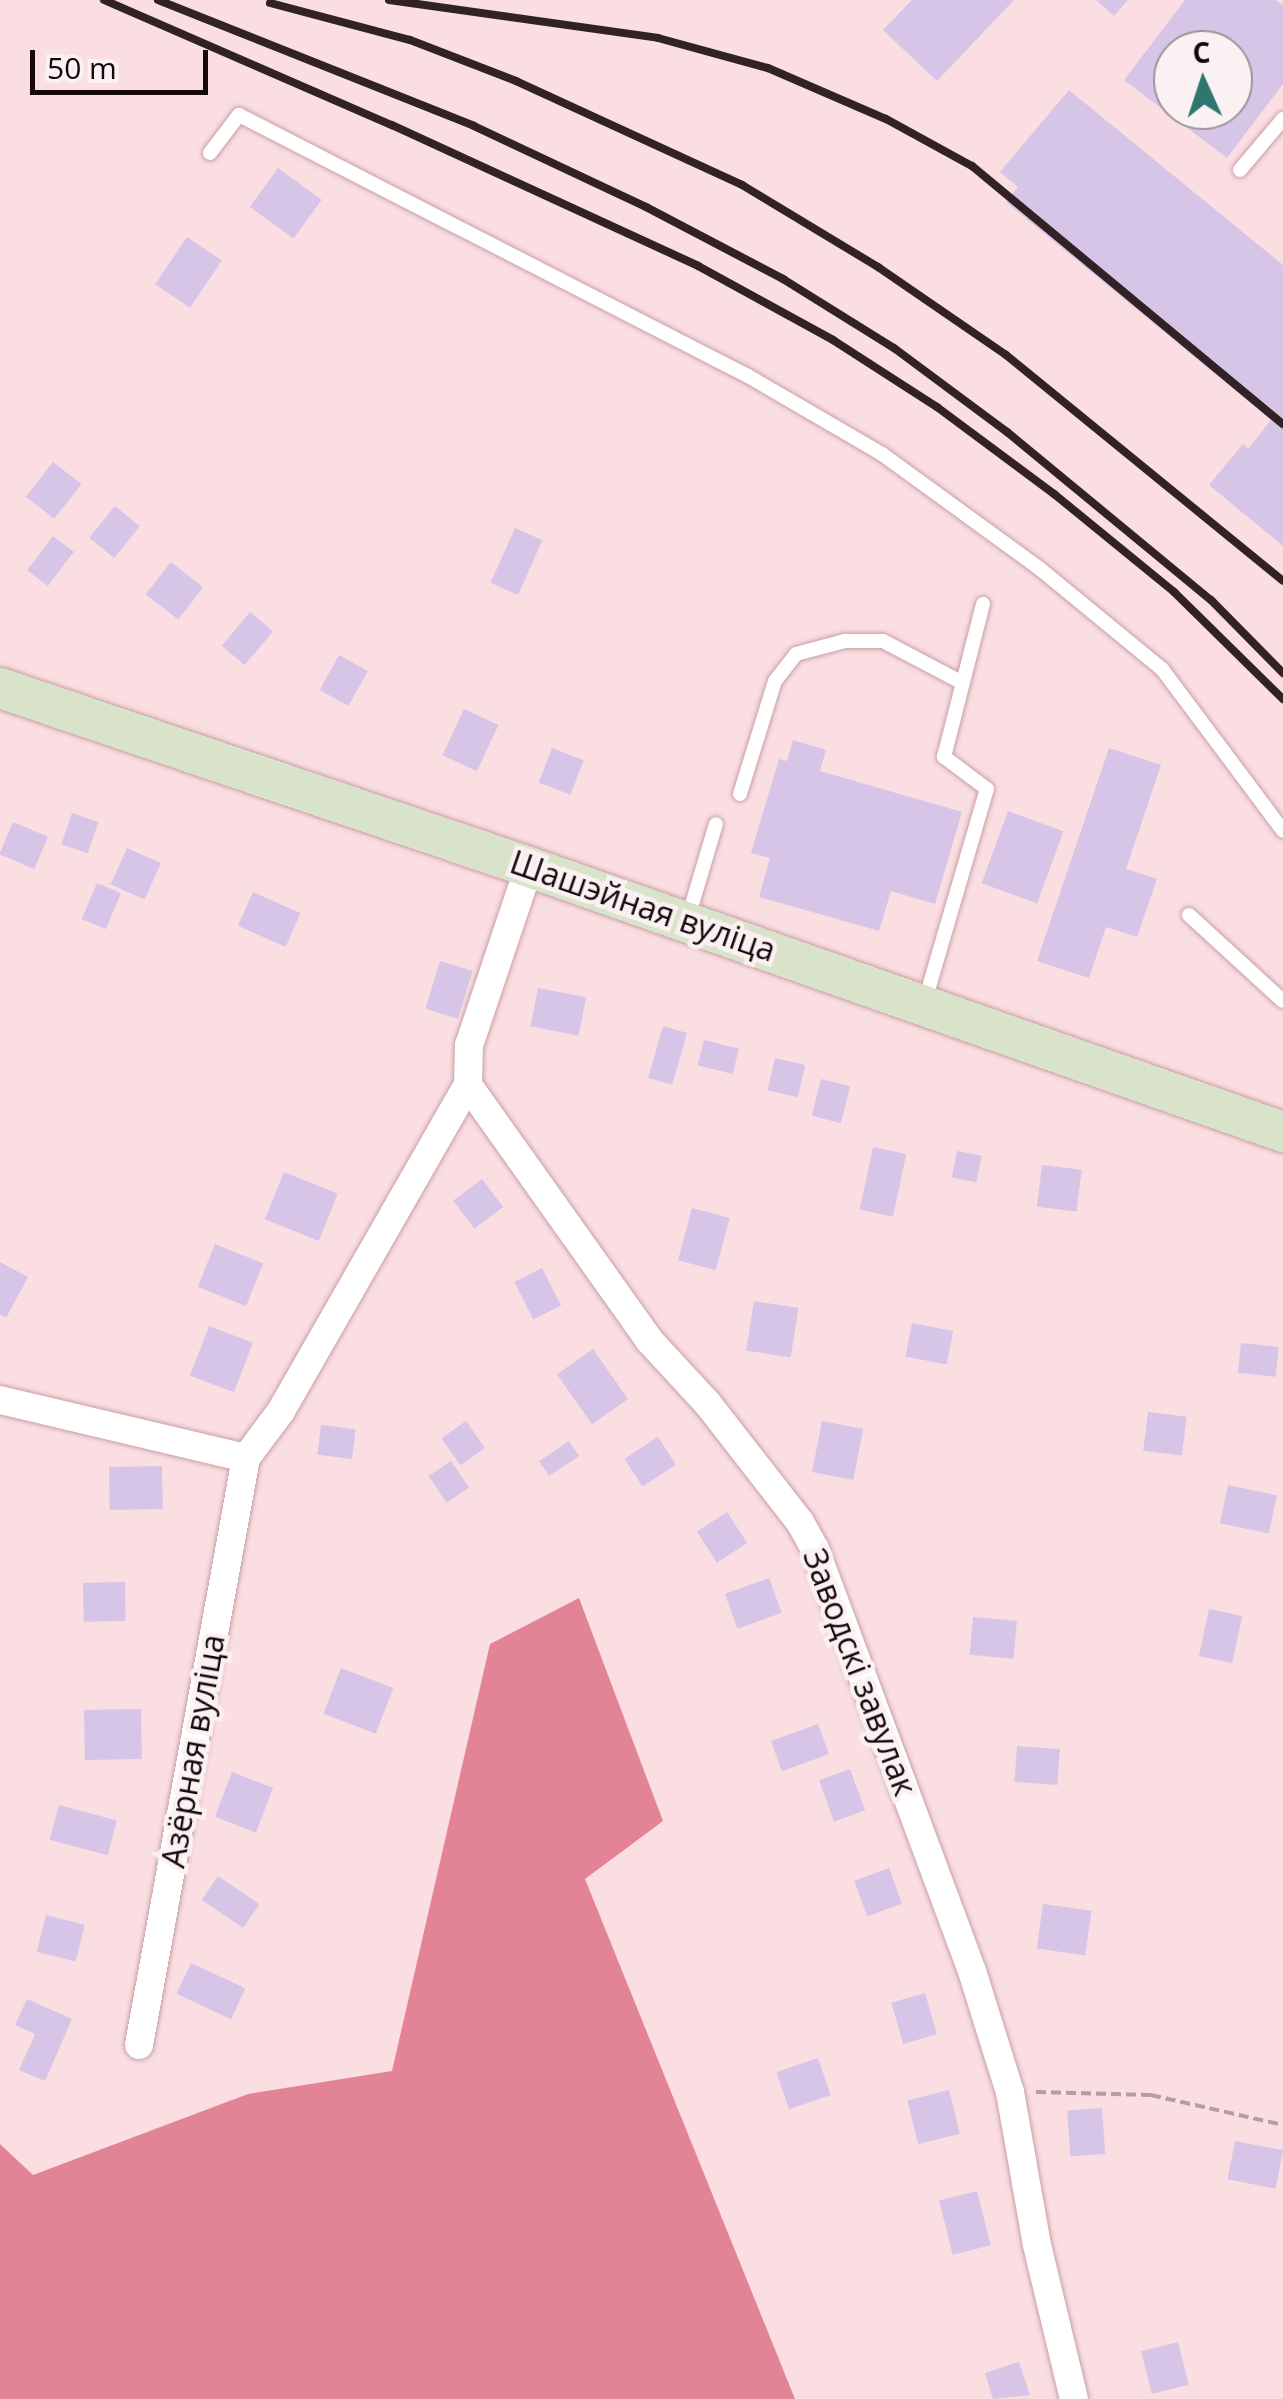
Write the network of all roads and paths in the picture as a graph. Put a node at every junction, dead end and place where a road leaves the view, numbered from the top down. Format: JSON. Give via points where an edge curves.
{"nodes":[{"id":1,"x":1283,"y":119,"type":"edge"},
{"id":2,"x":210,"y":153,"type":"dead end"},
{"id":3,"x":1240,"y":170,"type":"dead end"},
{"id":4,"x":983,"y":604,"type":"dead end"},
{"id":5,"x":963,"y":683,"type":"junction"},
{"id":6,"x":0,"y":688,"type":"edge"},
{"id":7,"x":740,"y":794,"type":"dead end"},
{"id":8,"x":716,"y":824,"type":"dead end"},
{"id":9,"x":1283,"y":832,"type":"edge"},
{"id":10,"x":530,"y":866,"type":"junction"},
{"id":11,"x":1189,"y":915,"type":"dead end"},
{"id":12,"x":687,"y":922,"type":"junction"},
{"id":13,"x":1283,"y":1001,"type":"edge"},
{"id":14,"x":924,"y":1005,"type":"junction"},
{"id":15,"x":468,"y":1085,"type":"junction"},
{"id":16,"x":1283,"y":1132,"type":"edge"},
{"id":17,"x":0,"y":1400,"type":"edge"},
{"id":18,"x":246,"y":1458,"type":"junction"},
{"id":19,"x":139,"y":2045,"type":"dead end"},
{"id":20,"x":1010,"y":2092,"type":"junction"},
{"id":21,"x":1283,"y":2125,"type":"edge"},
{"id":22,"x":1074,"y":2399,"type":"edge"}],
"edges":[{"from":1,"to":3,"type":"lane"},
{"from":2,"to":9,"type":"lane","via":[[239,115],[748,376],[882,454],[1039,568],[1162,669]]},
{"from":4,"to":5,"type":"lane"},
{"from":5,"to":7,"type":"lane","via":[[882,641],[845,641],[796,654],[775,681]]},
{"from":5,"to":14,"type":"lane","via":[[944,757],[987,790]]},
{"from":6,"to":10,"type":"main road","name":"Шашэйная вуліца"},
{"from":8,"to":12,"type":"lane"},
{"from":10,"to":12,"type":"main road","name":"Шашэйная вуліца"},
{"from":10,"to":15,"type":"street","via":[[469,1045]]},
{"from":11,"to":13,"type":"lane"},
{"from":12,"to":14,"type":"main road","name":"Шашэйная вуліца"},
{"from":14,"to":16,"type":"main road","name":"Шашэйная вуліца"},
{"from":15,"to":18,"type":"street","name":"Азёрная вуліца","via":[[282,1410]]},
{"from":15,"to":20,"type":"street","name":"Заводскі завулак","via":[[649,1340],[800,1522],[972,1971]]},
{"from":17,"to":18,"type":"street"},
{"from":18,"to":19,"type":"street","name":"Азёрная вуліца"},
{"from":20,"to":21,"type":"path","via":[[1151,2095]]},
{"from":20,"to":22,"type":"street","name":"Заводскі завулак"}]}
